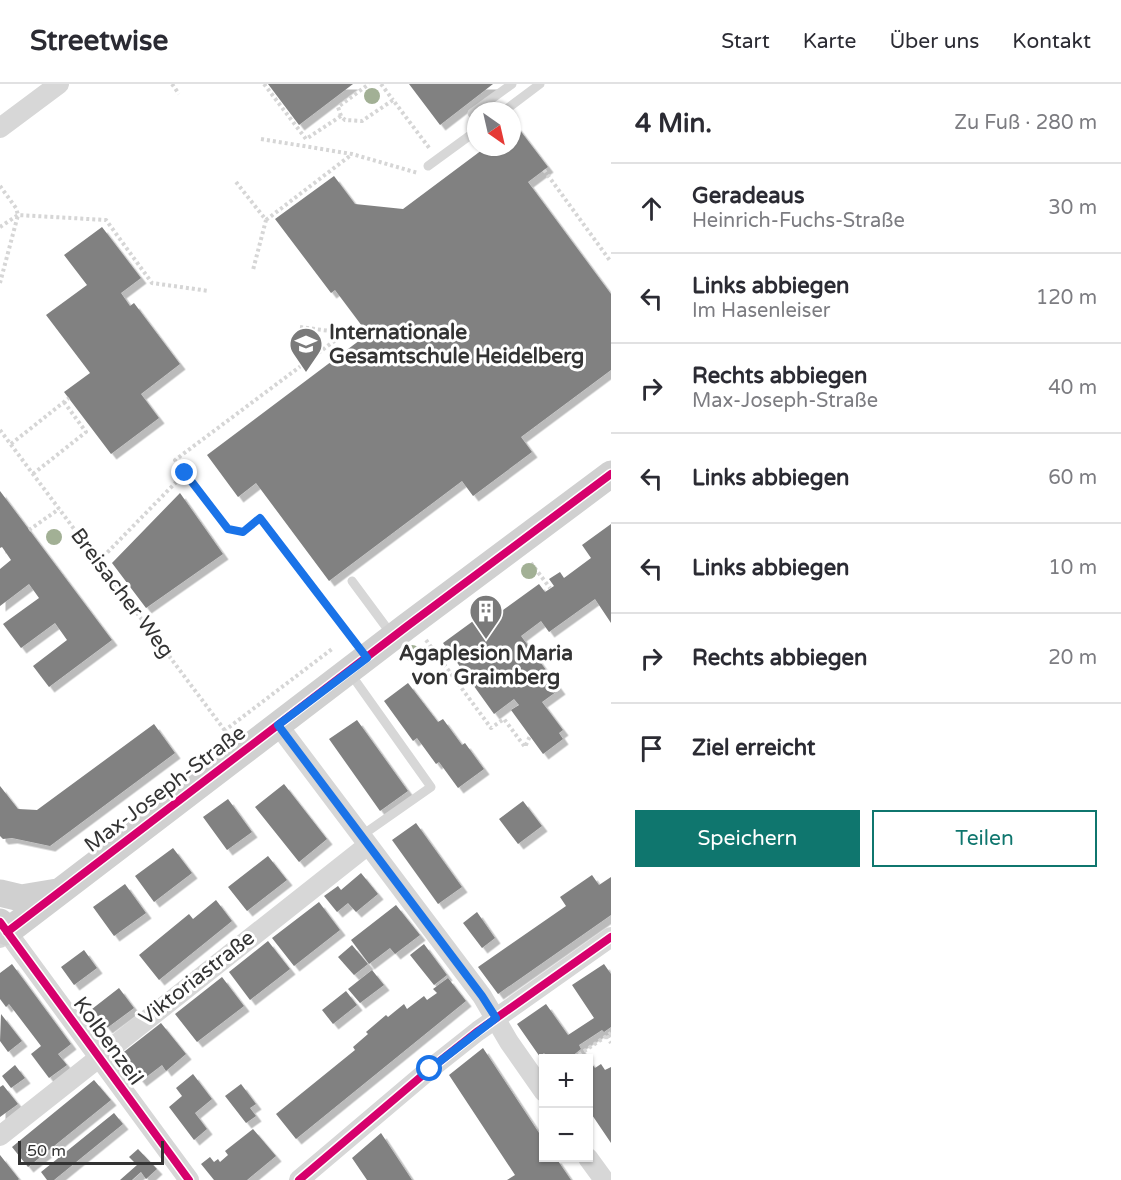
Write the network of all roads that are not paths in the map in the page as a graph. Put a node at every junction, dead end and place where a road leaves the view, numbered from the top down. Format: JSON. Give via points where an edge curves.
{"nodes":[{"id":1,"x":59,"y":84,"type":"edge"},
{"id":2,"x":512,"y":84,"type":"edge"},
{"id":3,"x":540,"y":84,"type":"edge"},
{"id":4,"x":487,"y":102,"type":"edge"},
{"id":5,"x":516,"y":102,"type":"edge"},
{"id":6,"x":0,"y":128,"type":"edge"},
{"id":7,"x":467,"y":137,"type":"edge"},
{"id":8,"x":428,"y":166,"type":"road end"},
{"id":9,"x":611,"y":474,"type":"edge"},
{"id":10,"x":352,"y":581,"type":"dead end"},
{"id":11,"x":403,"y":630,"type":"junction"},
{"id":12,"x":358,"y":664,"type":"junction"},
{"id":13,"x":278,"y":725,"type":"junction"},
{"id":14,"x":365,"y":841,"type":"junction"},
{"id":15,"x":58,"y":892,"type":"junction"},
{"id":16,"x":0,"y":893,"type":"edge"},
{"id":17,"x":2,"y":931,"type":"edge"},
{"id":18,"x":611,"y":938,"type":"edge"},
{"id":19,"x":496,"y":1018,"type":"junction"},
{"id":20,"x":97,"y":1057,"type":"junction"},
{"id":21,"x":539,"y":1086,"type":"edge"},
{"id":22,"x":0,"y":1136,"type":"edge"},
{"id":23,"x":591,"y":1162,"type":"edge"},
{"id":24,"x":189,"y":1180,"type":"edge"},
{"id":25,"x":300,"y":1180,"type":"edge"},
{"id":26,"x":604,"y":1180,"type":"edge"}],
"edges":[{"from":1,"to":6,"type":"street"},
{"from":2,"to":4,"type":"lane"},
{"from":3,"to":5,"type":"lane"},
{"from":7,"to":8,"type":"lane"},
{"from":9,"to":11,"type":"street","name":"Max-Joseph-Straße"},
{"from":10,"to":11,"type":"lane"},
{"from":11,"to":12,"type":"street","name":"Max-Joseph-Straße"},
{"from":12,"to":13,"type":"street","name":"Max-Joseph-Straße"},
{"from":12,"to":14,"type":"lane","via":[[431,787]]},
{"from":13,"to":14,"type":"street"},
{"from":13,"to":15,"type":"street","name":"Max-Joseph-Straße"},
{"from":14,"to":19,"type":"street"},
{"from":14,"to":20,"type":"street","name":"Viktoriastraße"},
{"from":15,"to":16,"type":"street","via":[[21,898]]},
{"from":15,"to":17,"type":"street","name":"Max-Joseph-Straße"},
{"from":17,"to":20,"type":"street","name":"Kolbenzeil"},
{"from":18,"to":19,"type":"street"},
{"from":19,"to":21,"type":"street"},
{"from":19,"to":25,"type":"street"},
{"from":20,"to":22,"type":"street","name":"Viktoriastraße"},
{"from":20,"to":24,"type":"street","name":"Kolbenzeil"},
{"from":23,"to":26,"type":"street"}]}
